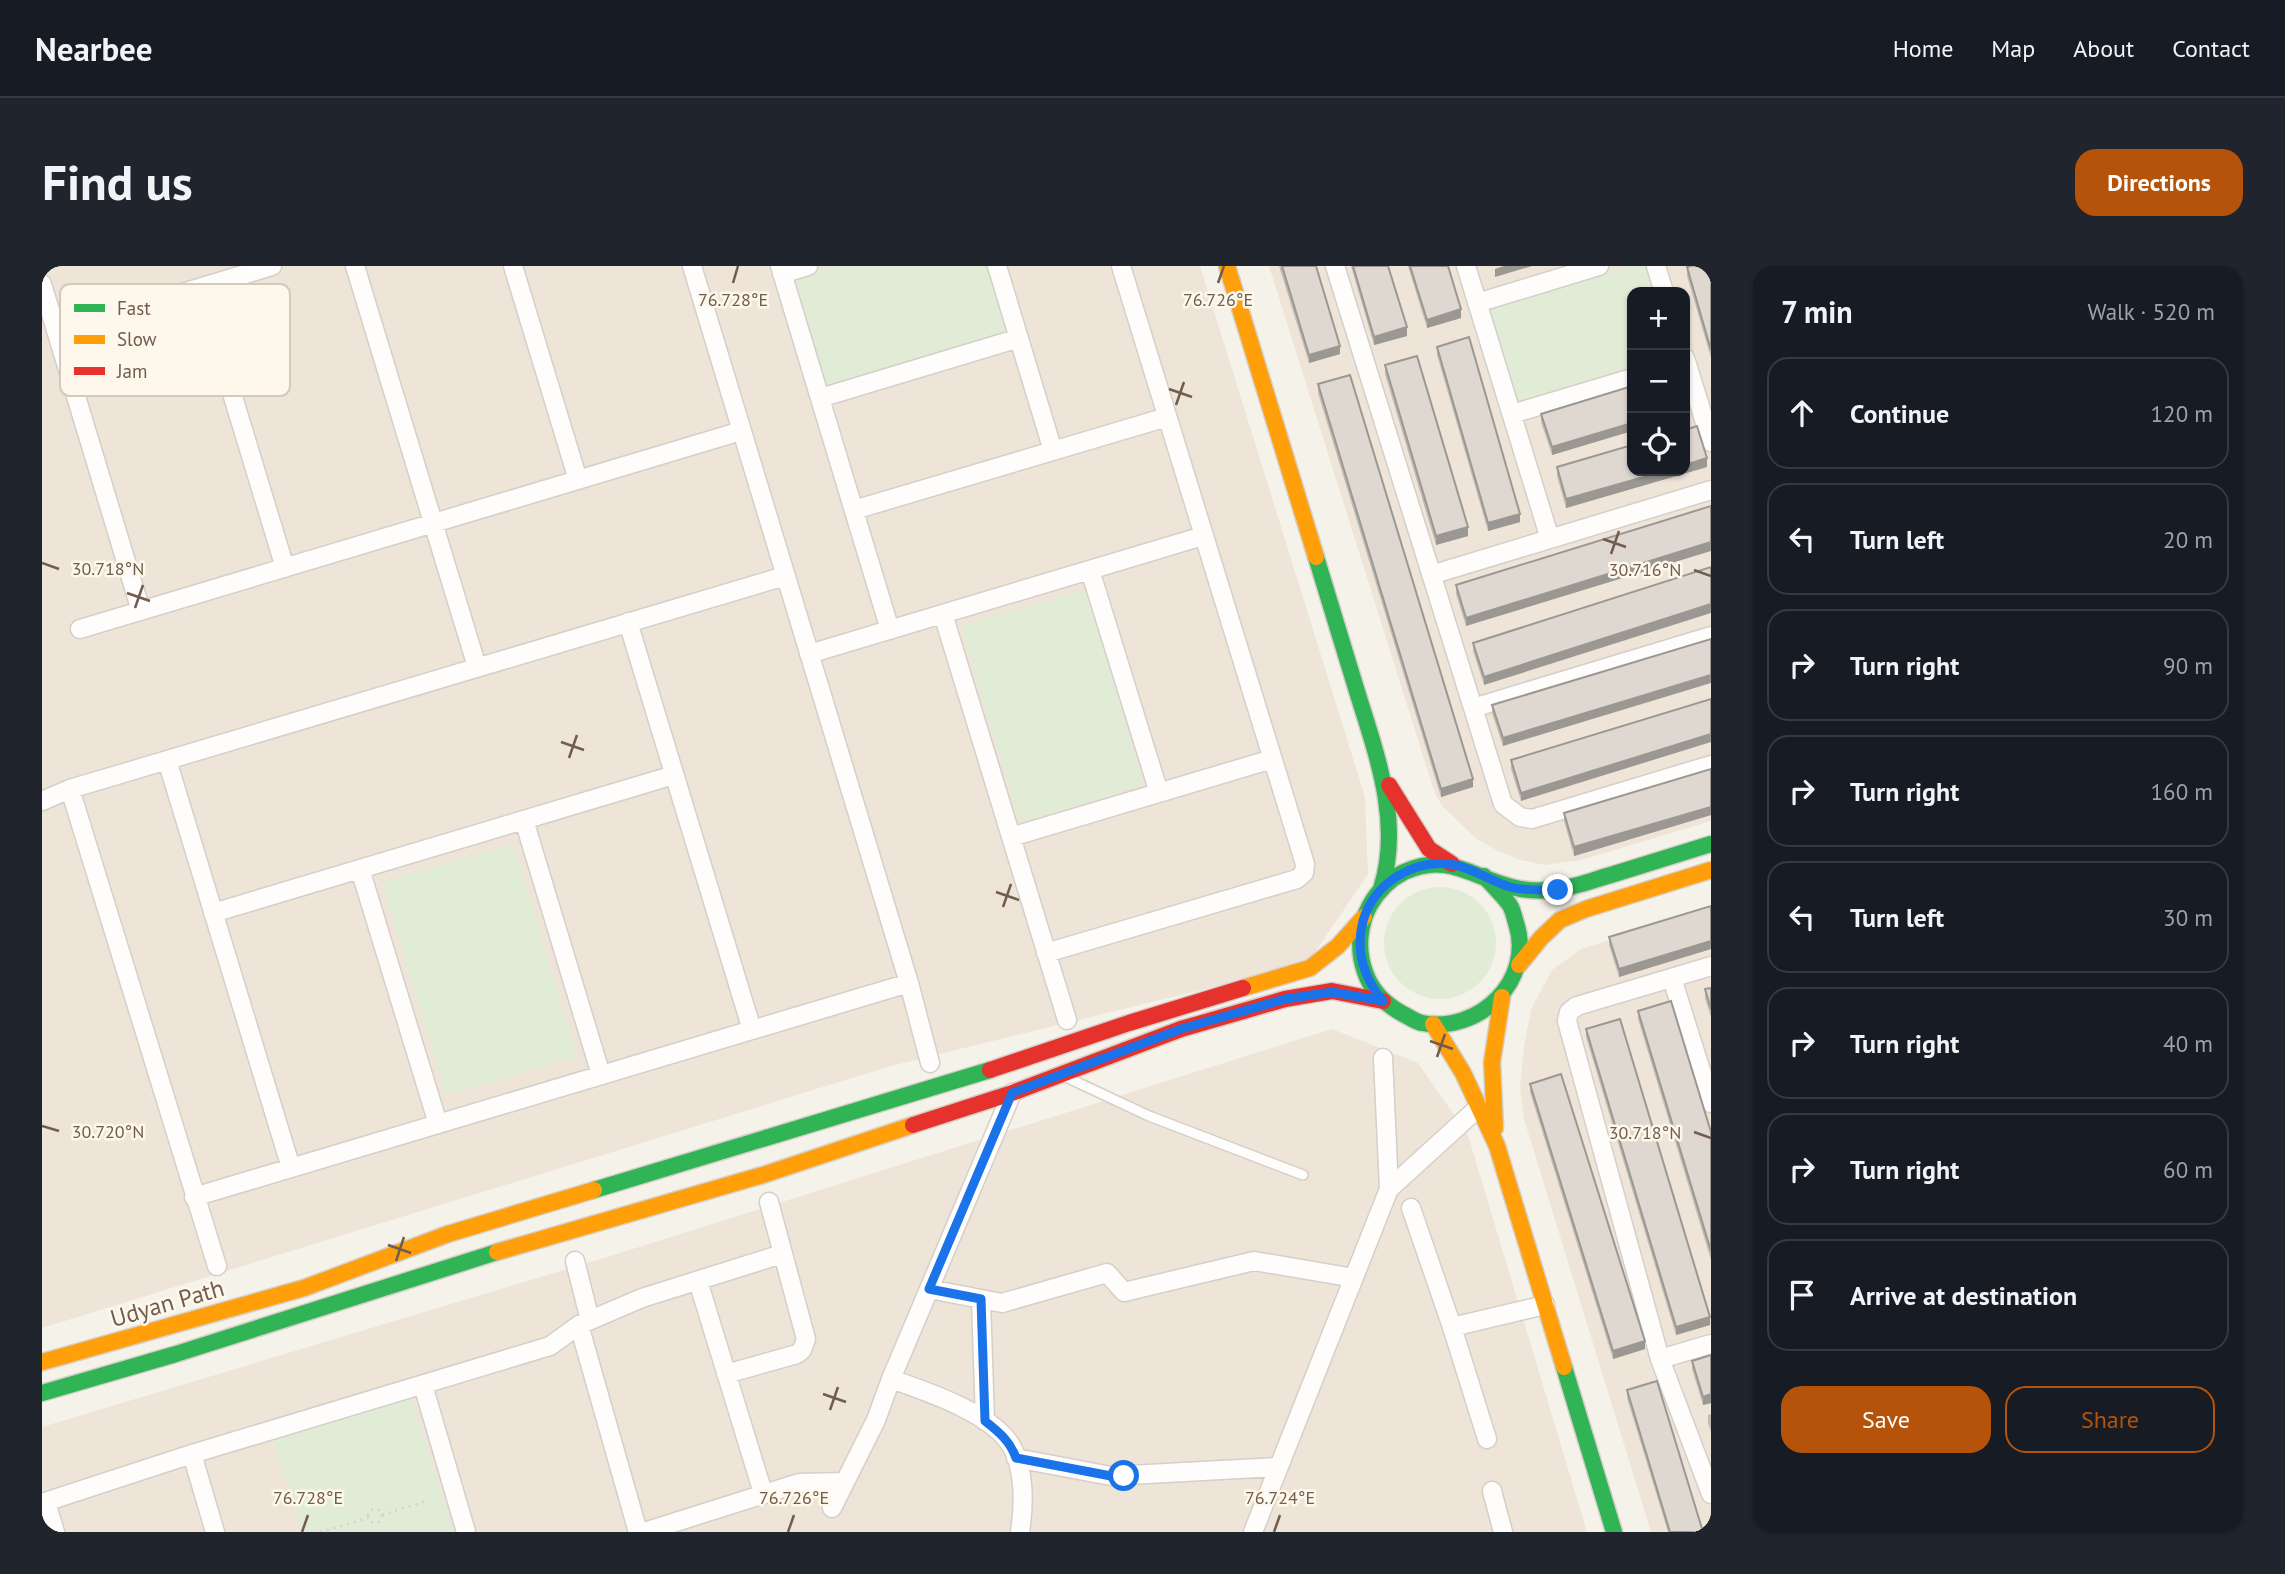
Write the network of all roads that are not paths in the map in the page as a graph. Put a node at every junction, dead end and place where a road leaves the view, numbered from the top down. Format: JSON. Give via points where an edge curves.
{"nodes":[{"id":1,"x":272,"y":266,"type":"edge"},
{"id":2,"x":355,"y":266,"type":"edge"},
{"id":3,"x":513,"y":266,"type":"edge"},
{"id":4,"x":692,"y":266,"type":"edge"},
{"id":5,"x":808,"y":266,"type":"edge"},
{"id":6,"x":997,"y":266,"type":"edge"},
{"id":7,"x":1121,"y":266,"type":"edge"},
{"id":8,"x":1227,"y":266,"type":"edge"},
{"id":9,"x":1335,"y":266,"type":"edge"},
{"id":10,"x":1466,"y":266,"type":"edge"},
{"id":11,"x":1599,"y":266,"type":"edge"},
{"id":12,"x":1656,"y":266,"type":"edge"},
{"id":13,"x":781,"y":270,"type":"edge"},
{"id":14,"x":42,"y":284,"type":"edge"},
{"id":15,"x":213,"y":284,"type":"edge"},
{"id":16,"x":1662,"y":287,"type":"edge"},
{"id":17,"x":1477,"y":303,"type":"junction"},
{"id":18,"x":60,"y":330,"type":"edge"},
{"id":19,"x":56,"y":331,"type":"junction"},
{"id":20,"x":1019,"y":338,"type":"junction"},
{"id":21,"x":60,"y":344,"type":"edge"},
{"id":22,"x":1690,"y":376,"type":"edge"},
{"id":23,"x":1627,"y":380,"type":"edge"},
{"id":24,"x":76,"y":396,"type":"edge"},
{"id":25,"x":233,"y":396,"type":"edge"},
{"id":26,"x":820,"y":398,"type":"junction"},
{"id":27,"x":1512,"y":414,"type":"junction"},
{"id":28,"x":1167,"y":417,"type":"junction"},
{"id":29,"x":741,"y":431,"type":"junction"},
{"id":30,"x":1711,"y":442,"type":"edge"},
{"id":31,"x":1053,"y":451,"type":"junction"},
{"id":32,"x":578,"y":480,"type":"junction"},
{"id":33,"x":1711,"y":490,"type":"edge"},
{"id":34,"x":854,"y":510,"type":"junction"},
{"id":35,"x":433,"y":523,"type":"junction"},
{"id":36,"x":1203,"y":536,"type":"junction"},
{"id":37,"x":1550,"y":539,"type":"junction"},
{"id":38,"x":285,"y":568,"type":"junction"},
{"id":39,"x":1090,"y":570,"type":"junction"},
{"id":40,"x":1432,"y":575,"type":"junction"},
{"id":41,"x":785,"y":576,"type":"junction"},
{"id":42,"x":141,"y":611,"type":"junction"},
{"id":43,"x":943,"y":614,"type":"junction"},
{"id":44,"x":628,"y":622,"type":"junction"},
{"id":45,"x":80,"y":629,"type":"dead end"},
{"id":46,"x":890,"y":629,"type":"junction"},
{"id":47,"x":1711,"y":636,"type":"edge"},
{"id":48,"x":809,"y":654,"type":"junction"},
{"id":49,"x":477,"y":667,"type":"junction"},
{"id":50,"x":1473,"y":708,"type":"junction"},
{"id":51,"x":1272,"y":759,"type":"junction"},
{"id":52,"x":167,"y":760,"type":"junction"},
{"id":53,"x":1711,"y":765,"type":"edge"},
{"id":54,"x":1381,"y":769,"type":"junction"},
{"id":55,"x":674,"y":775,"type":"junction"},
{"id":56,"x":70,"y":789,"type":"junction"},
{"id":57,"x":1159,"y":793,"type":"junction"},
{"id":58,"x":42,"y":801,"type":"edge"},
{"id":59,"x":524,"y":820,"type":"junction"},
{"id":60,"x":1011,"y":837,"type":"junction"},
{"id":61,"x":1711,"y":844,"type":"edge"},
{"id":62,"x":1452,"y":864,"type":"junction"},
{"id":63,"x":360,"y":869,"type":"junction"},
{"id":64,"x":1711,"y":870,"type":"edge"},
{"id":65,"x":1484,"y":876,"type":"junction"},
{"id":66,"x":1381,"y":889,"type":"junction"},
{"id":67,"x":213,"y":913,"type":"junction"},
{"id":68,"x":1364,"y":918,"type":"junction"},
{"id":69,"x":1046,"y":953,"type":"junction"},
{"id":70,"x":1519,"y":965,"type":"junction"},
{"id":71,"x":1711,"y":966,"type":"edge"},
{"id":72,"x":1672,"y":978,"type":"junction"},
{"id":73,"x":909,"y":984,"type":"junction"},
{"id":74,"x":1502,"y":997,"type":"junction"},
{"id":75,"x":1383,"y":1001,"type":"junction"},
{"id":76,"x":1067,"y":1020,"type":"dead end"},
{"id":77,"x":1433,"y":1024,"type":"junction"},
{"id":78,"x":752,"y":1030,"type":"junction"},
{"id":79,"x":1383,"y":1058,"type":"dead end"},
{"id":80,"x":930,"y":1063,"type":"dead end"},
{"id":81,"x":1061,"y":1074,"type":"junction"},
{"id":82,"x":601,"y":1075,"type":"junction"},
{"id":83,"x":1012,"y":1093,"type":"junction"},
{"id":84,"x":1711,"y":1103,"type":"edge"},
{"id":85,"x":1479,"y":1107,"type":"junction"},
{"id":86,"x":438,"y":1124,"type":"junction"},
{"id":87,"x":1497,"y":1146,"type":"junction"},
{"id":88,"x":291,"y":1168,"type":"junction"},
{"id":89,"x":1303,"y":1175,"type":"dead end"},
{"id":90,"x":1389,"y":1189,"type":"junction"},
{"id":91,"x":194,"y":1197,"type":"junction"},
{"id":92,"x":769,"y":1202,"type":"dead end"},
{"id":93,"x":1410,"y":1208,"type":"dead end"},
{"id":94,"x":782,"y":1254,"type":"junction"},
{"id":95,"x":575,"y":1261,"type":"dead end"},
{"id":96,"x":217,"y":1266,"type":"dead end"},
{"id":97,"x":1354,"y":1278,"type":"junction"},
{"id":98,"x":698,"y":1281,"type":"junction"},
{"id":99,"x":929,"y":1289,"type":"junction"},
{"id":100,"x":981,"y":1299,"type":"junction"},
{"id":101,"x":1545,"y":1305,"type":"junction"},
{"id":102,"x":585,"y":1323,"type":"junction"},
{"id":103,"x":1452,"y":1327,"type":"junction"},
{"id":104,"x":1711,"y":1344,"type":"edge"},
{"id":105,"x":1660,"y":1359,"type":"junction"},
{"id":106,"x":42,"y":1361,"type":"edge"},
{"id":107,"x":726,"y":1374,"type":"junction"},
{"id":108,"x":891,"y":1379,"type":"junction"},
{"id":109,"x":423,"y":1385,"type":"junction"},
{"id":110,"x":46,"y":1391,"type":"edge"},
{"id":111,"x":985,"y":1421,"type":"junction"},
{"id":112,"x":1487,"y":1439,"type":"dead end"},
{"id":113,"x":192,"y":1454,"type":"junction"},
{"id":114,"x":1016,"y":1458,"type":"junction"},
{"id":115,"x":1277,"y":1467,"type":"junction"},
{"id":116,"x":845,"y":1482,"type":"junction"},
{"id":117,"x":1710,"y":1485,"type":"edge"},
{"id":118,"x":1492,"y":1491,"type":"dead end"},
{"id":119,"x":763,"y":1493,"type":"junction"},
{"id":120,"x":44,"y":1502,"type":"edge"},
{"id":121,"x":832,"y":1508,"type":"dead end"},
{"id":122,"x":55,"y":1532,"type":"edge"},
{"id":123,"x":215,"y":1532,"type":"edge"},
{"id":124,"x":466,"y":1532,"type":"edge"},
{"id":125,"x":638,"y":1532,"type":"edge"},
{"id":126,"x":645,"y":1532,"type":"edge"},
{"id":127,"x":1020,"y":1532,"type":"edge"},
{"id":128,"x":1253,"y":1532,"type":"edge"},
{"id":129,"x":1503,"y":1532,"type":"edge"},
{"id":130,"x":1614,"y":1532,"type":"edge"}],
"edges":[{"from":1,"to":15,"type":"street"},
{"from":2,"to":35,"type":"street"},
{"from":3,"to":32,"type":"street"},
{"from":4,"to":29,"type":"street"},
{"from":5,"to":13,"type":"street"},
{"from":6,"to":20,"type":"street"},
{"from":7,"to":28,"type":"street"},
{"from":8,"to":54,"type":"main road"},
{"from":9,"to":40,"type":"street"},
{"from":10,"to":17,"type":"street"},
{"from":11,"to":17,"type":"street"},
{"from":12,"to":16,"type":"street"},
{"from":13,"to":26,"type":"street"},
{"from":14,"to":19,"type":"street"},
{"from":17,"to":27,"type":"street"},
{"from":18,"to":19,"type":"street"},
{"from":19,"to":21,"type":"street"},
{"from":20,"to":26,"type":"street"},
{"from":20,"to":31,"type":"street"},
{"from":22,"to":30,"type":"street"},
{"from":23,"to":27,"type":"street"},
{"from":24,"to":42,"type":"street"},
{"from":25,"to":38,"type":"street"},
{"from":26,"to":34,"type":"street"},
{"from":27,"to":37,"type":"street"},
{"from":28,"to":31,"type":"street"},
{"from":28,"to":36,"type":"street"},
{"from":29,"to":32,"type":"street"},
{"from":29,"to":41,"type":"street"},
{"from":31,"to":34,"type":"street"},
{"from":32,"to":35,"type":"street"},
{"from":33,"to":37,"type":"street"},
{"from":34,"to":46,"type":"street"},
{"from":35,"to":38,"type":"street"},
{"from":35,"to":49,"type":"street"},
{"from":36,"to":39,"type":"street"},
{"from":36,"to":51,"type":"street"},
{"from":37,"to":40,"type":"street"},
{"from":38,"to":42,"type":"street"},
{"from":39,"to":43,"type":"street"},
{"from":39,"to":57,"type":"street"},
{"from":40,"to":50,"type":"street"},
{"from":41,"to":44,"type":"street"},
{"from":41,"to":48,"type":"street"},
{"from":42,"to":45,"type":"street"},
{"from":43,"to":46,"type":"street"},
{"from":43,"to":60,"type":"street"},
{"from":44,"to":49,"type":"street"},
{"from":44,"to":55,"type":"street"},
{"from":46,"to":48,"type":"street"},
{"from":47,"to":50,"type":"street"},
{"from":48,"to":73,"type":"street"},
{"from":49,"to":52,"type":"street"},
{"from":50,"to":53,"type":"street","via":[[1503,804],[1520,817],[1532,819]]},
{"from":51,"to":57,"type":"street"},
{"from":51,"to":69,"type":"street","via":[[1304,873],[1297,879]]},
{"from":52,"to":56,"type":"street"},
{"from":52,"to":67,"type":"street"},
{"from":54,"to":62,"type":"main road","via":[[1423,842]]},
{"from":54,"to":66,"type":"main road","via":[[1391,850]]},
{"from":55,"to":59,"type":"street"},
{"from":55,"to":78,"type":"street"},
{"from":56,"to":58,"type":"street"},
{"from":56,"to":91,"type":"street"},
{"from":57,"to":60,"type":"street"},
{"from":59,"to":63,"type":"street"},
{"from":59,"to":82,"type":"street"},
{"from":60,"to":69,"type":"street"},
{"from":61,"to":65,"type":"main road","via":[[1558,890],[1512,887]]},
{"from":62,"to":65,"type":"main road"},
{"from":62,"to":66,"type":"main road","via":[[1413,868]]},
{"from":63,"to":67,"type":"street"},
{"from":63,"to":86,"type":"street"},
{"from":64,"to":70,"type":"main road","via":[[1560,920]]},
{"from":65,"to":70,"type":"main road","via":[[1513,908],[1521,936]]},
{"from":66,"to":68,"type":"main road"},
{"from":67,"to":88,"type":"street"},
{"from":68,"to":75,"type":"main road","via":[[1361,956],[1368,980]]},
{"from":68,"to":106,"type":"main road","name":"Udyan Path","via":[[1310,968],[939,1087],[449,1234],[304,1288]]},
{"from":69,"to":76,"type":"street"},
{"from":70,"to":74,"type":"main road"},
{"from":71,"to":72,"type":"street"},
{"from":72,"to":84,"type":"street"},
{"from":72,"to":105,"type":"street","via":[[1577,1006],[1567,1021]]},
{"from":73,"to":78,"type":"street"},
{"from":73,"to":80,"type":"street"},
{"from":74,"to":77,"type":"main road","via":[[1471,1019]]},
{"from":74,"to":87,"type":"main road","via":[[1491,1058]]},
{"from":75,"to":77,"type":"main road","via":[[1406,1017]]},
{"from":75,"to":81,"type":"main road","name":"Udyan Path","via":[[1332,992],[1285,999],[1181,1029]]},
{"from":77,"to":85,"type":"main road"},
{"from":78,"to":82,"type":"street"},
{"from":79,"to":90,"type":"street"},
{"from":81,"to":83,"type":"main road","name":"Udyan Path"},
{"from":81,"to":89,"type":"lane","via":[[1149,1116]]},
{"from":82,"to":86,"type":"street"},
{"from":83,"to":99,"type":"street"},
{"from":83,"to":110,"type":"main road","name":"Udyan Path","via":[[763,1175]]},
{"from":85,"to":87,"type":"main road"},
{"from":85,"to":90,"type":"street"},
{"from":86,"to":88,"type":"street"},
{"from":87,"to":101,"type":"main road"},
{"from":88,"to":91,"type":"street"},
{"from":90,"to":97,"type":"street"},
{"from":91,"to":96,"type":"street"},
{"from":92,"to":94,"type":"street"},
{"from":93,"to":103,"type":"street"},
{"from":94,"to":98,"type":"street"},
{"from":94,"to":107,"type":"street","via":[[805,1343],[797,1353]]},
{"from":95,"to":102,"type":"street"},
{"from":97,"to":100,"type":"street","via":[[1254,1261],[1124,1292],[1107,1273],[1002,1303]]},
{"from":97,"to":115,"type":"street"},
{"from":98,"to":102,"type":"street","via":[[642,1298]]},
{"from":98,"to":107,"type":"street"},
{"from":99,"to":100,"type":"street"},
{"from":99,"to":108,"type":"street"},
{"from":100,"to":111,"type":"street"},
{"from":101,"to":103,"type":"street"},
{"from":101,"to":130,"type":"main road"},
{"from":102,"to":109,"type":"street","via":[[551,1346]]},
{"from":102,"to":125,"type":"street"},
{"from":103,"to":112,"type":"street"},
{"from":104,"to":105,"type":"street"},
{"from":105,"to":117,"type":"street"},
{"from":106,"to":110,"type":"street"},
{"from":107,"to":119,"type":"street"},
{"from":108,"to":111,"type":"street","via":[[951,1401]]},
{"from":108,"to":116,"type":"street"},
{"from":109,"to":113,"type":"street"},
{"from":109,"to":124,"type":"street"},
{"from":111,"to":114,"type":"street","via":[[1012,1446]]},
{"from":113,"to":120,"type":"street"},
{"from":113,"to":123,"type":"street"},
{"from":114,"to":115,"type":"street","via":[[1111,1476]]},
{"from":114,"to":127,"type":"street","via":[[1023,1513]]},
{"from":115,"to":128,"type":"street"},
{"from":116,"to":119,"type":"street","via":[[799,1483]]},
{"from":116,"to":121,"type":"street"},
{"from":118,"to":129,"type":"street"},
{"from":119,"to":126,"type":"street"},
{"from":120,"to":122,"type":"street"}]}
